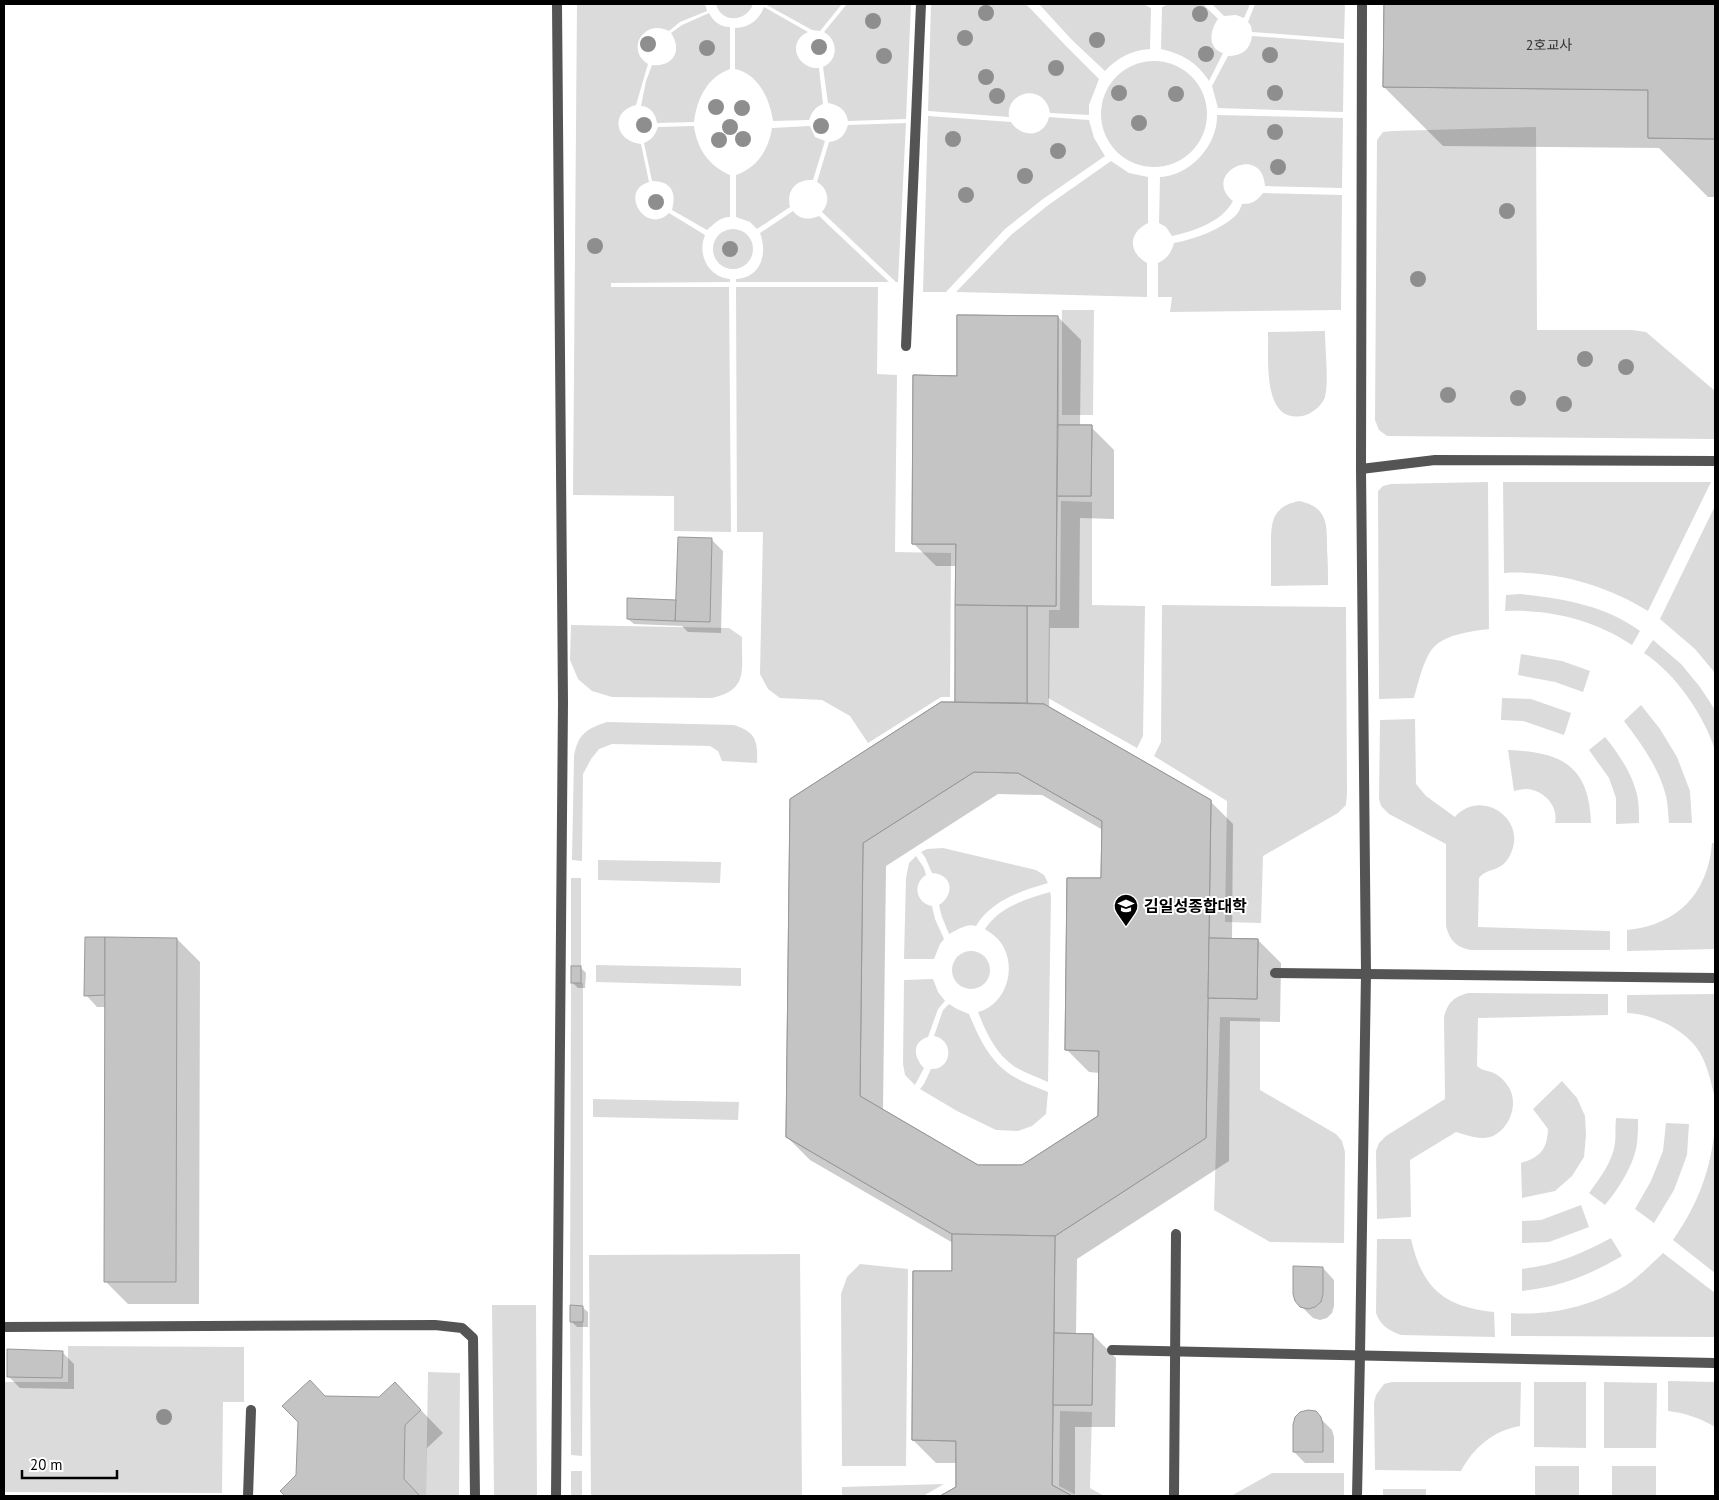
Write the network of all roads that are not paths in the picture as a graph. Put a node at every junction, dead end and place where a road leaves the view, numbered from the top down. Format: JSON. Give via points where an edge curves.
{"nodes":[{"id":1,"x":557,"y":4,"type":"edge"},
{"id":2,"x":921,"y":4,"type":"edge"},
{"id":3,"x":1362,"y":4,"type":"edge"},
{"id":4,"x":906,"y":346,"type":"dead end"},
{"id":5,"x":1715,"y":461,"type":"edge"},
{"id":6,"x":1361,"y":469,"type":"junction"},
{"id":7,"x":1275,"y":973,"type":"dead end"},
{"id":8,"x":1366,"y":973,"type":"junction"},
{"id":9,"x":1715,"y":978,"type":"edge"},
{"id":10,"x":1176,"y":1234,"type":"dead end"},
{"id":11,"x":4,"y":1327,"type":"edge"},
{"id":12,"x":1112,"y":1350,"type":"dead end"},
{"id":13,"x":1176,"y":1352,"type":"junction"},
{"id":14,"x":1360,"y":1355,"type":"junction"},
{"id":15,"x":1715,"y":1363,"type":"edge"},
{"id":16,"x":251,"y":1410,"type":"dead end"},
{"id":17,"x":248,"y":1496,"type":"edge"},
{"id":18,"x":475,"y":1496,"type":"edge"},
{"id":19,"x":556,"y":1496,"type":"edge"},
{"id":20,"x":1174,"y":1496,"type":"edge"},
{"id":21,"x":1357,"y":1496,"type":"edge"}],
"edges":[{"from":1,"to":19,"type":"street","via":[[563,712]]},
{"from":2,"to":4,"type":"street"},
{"from":3,"to":6,"type":"street"},
{"from":5,"to":6,"type":"street","via":[[1435,460]]},
{"from":6,"to":8,"type":"street"},
{"from":7,"to":8,"type":"street"},
{"from":8,"to":9,"type":"street"},
{"from":8,"to":14,"type":"street"},
{"from":10,"to":13,"type":"street"},
{"from":11,"to":18,"type":"street","via":[[462,1328],[474,1338]]},
{"from":12,"to":13,"type":"street"},
{"from":13,"to":14,"type":"street"},
{"from":13,"to":20,"type":"street"},
{"from":14,"to":15,"type":"street"},
{"from":14,"to":21,"type":"street"},
{"from":16,"to":17,"type":"street"}]}
